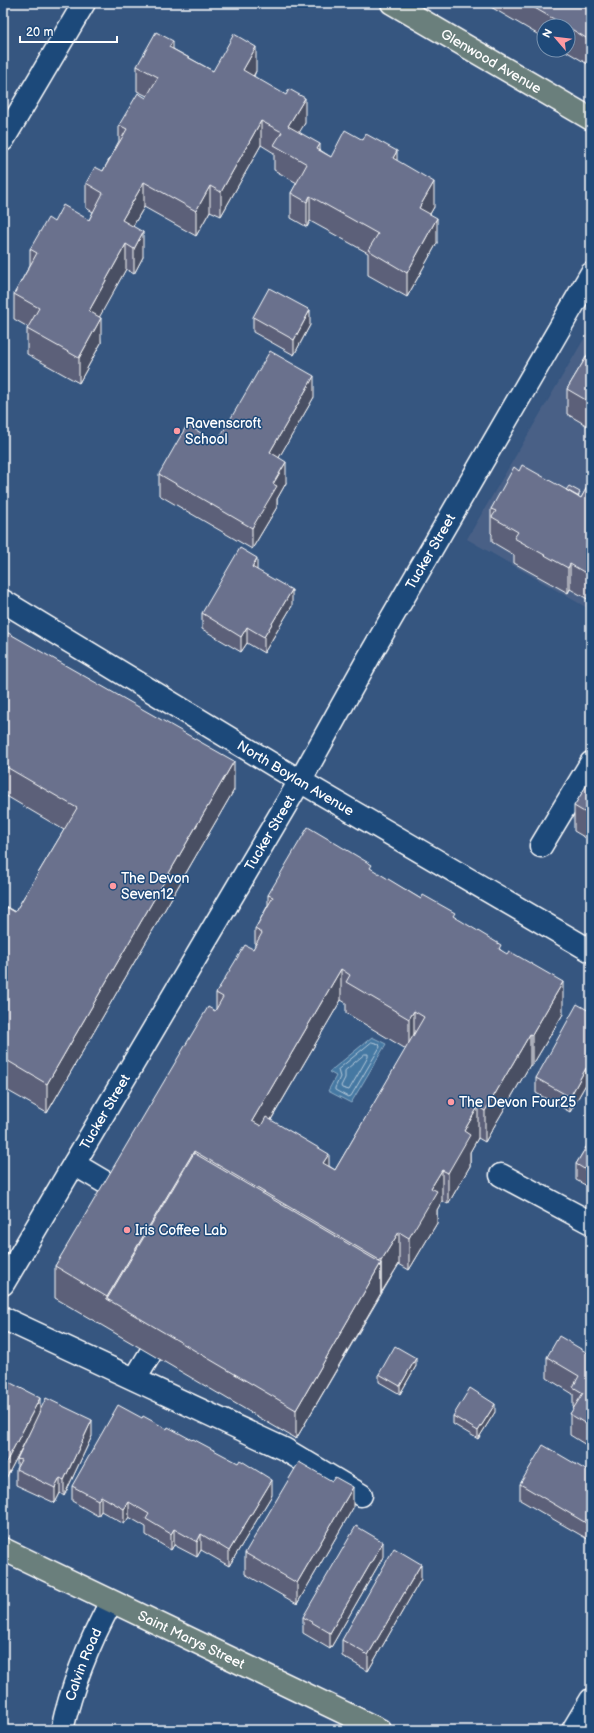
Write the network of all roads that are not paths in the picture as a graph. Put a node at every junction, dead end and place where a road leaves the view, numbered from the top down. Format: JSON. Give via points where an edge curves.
{"nodes":[{"id":1,"x":84,"y":3,"type":"edge"},
{"id":2,"x":392,"y":3,"type":"edge"},
{"id":3,"x":591,"y":120,"type":"edge"},
{"id":4,"x":3,"y":140,"type":"edge"},
{"id":5,"x":591,"y":274,"type":"edge"},
{"id":6,"x":3,"y":601,"type":"edge"},
{"id":7,"x":591,"y":763,"type":"edge"},
{"id":8,"x":300,"y":781,"type":"junction"},
{"id":9,"x":541,"y":846,"type":"dead end"},
{"id":10,"x":591,"y":951,"type":"edge"},
{"id":11,"x":74,"y":1164,"type":"junction"},
{"id":12,"x":501,"y":1175,"type":"dead end"},
{"id":13,"x":118,"y":1190,"type":"edge"},
{"id":14,"x":591,"y":1223,"type":"edge"},
{"id":15,"x":3,"y":1284,"type":"edge"},
{"id":16,"x":3,"y":1318,"type":"edge"},
{"id":17,"x":150,"y":1354,"type":"dead end"},
{"id":18,"x":135,"y":1380,"type":"junction"},
{"id":19,"x":360,"y":1495,"type":"dead end"},
{"id":20,"x":3,"y":1549,"type":"edge"},
{"id":21,"x":111,"y":1602,"type":"junction"},
{"id":22,"x":591,"y":1700,"type":"edge"},
{"id":23,"x":62,"y":1730,"type":"edge"},
{"id":24,"x":380,"y":1730,"type":"edge"},
{"id":25,"x":573,"y":1730,"type":"edge"}],
"edges":[{"from":1,"to":4,"type":"street"},
{"from":2,"to":3,"type":"main road","name":"Glenwood Avenue"},
{"from":5,"to":8,"type":"street","name":"Tucker Street"},
{"from":6,"to":8,"type":"street","name":"North Boylan Avenue"},
{"from":7,"to":9,"type":"street"},
{"from":8,"to":10,"type":"street","name":"North Boylan Avenue"},
{"from":8,"to":11,"type":"street","name":"Tucker Street"},
{"from":11,"to":13,"type":"street"},
{"from":11,"to":15,"type":"street","name":"Tucker Street"},
{"from":12,"to":14,"type":"street"},
{"from":16,"to":18,"type":"street"},
{"from":17,"to":18,"type":"street"},
{"from":18,"to":19,"type":"street","via":[[284,1449]]},
{"from":20,"to":21,"type":"main road","name":"Saint Marys Street"},
{"from":21,"to":23,"type":"street","name":"Calvin Road","via":[[80,1668],[68,1702]]},
{"from":21,"to":24,"type":"main road","name":"Saint Marys Street"},
{"from":22,"to":25,"type":"street"}]}
